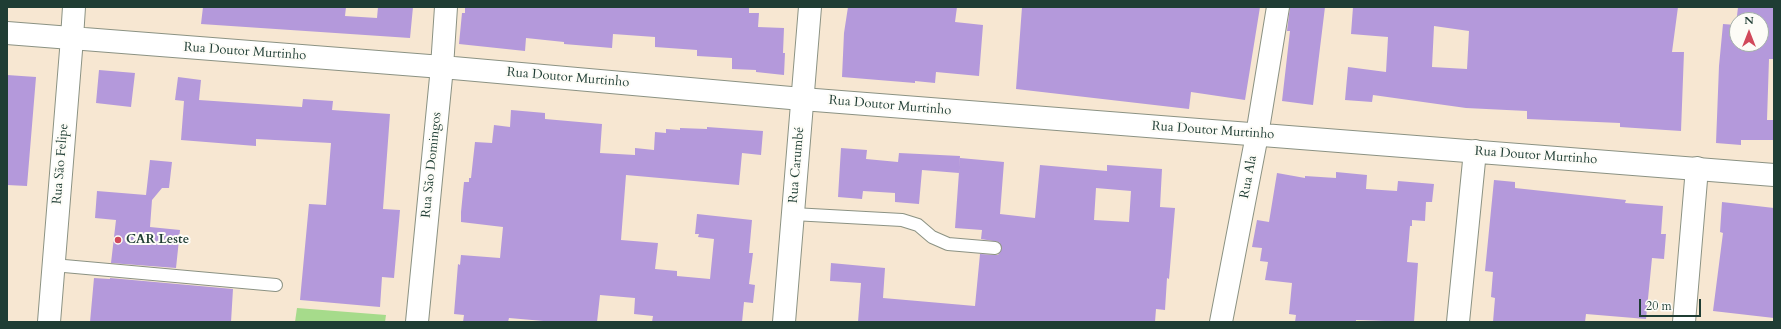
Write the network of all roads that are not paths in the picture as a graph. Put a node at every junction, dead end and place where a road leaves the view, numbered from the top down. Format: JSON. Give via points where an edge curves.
{"nodes":[{"id":1,"x":74,"y":7,"type":"edge"},
{"id":2,"x":446,"y":7,"type":"edge"},
{"id":3,"x":810,"y":7,"type":"edge"},
{"id":4,"x":1278,"y":7,"type":"edge"},
{"id":5,"x":7,"y":33,"type":"edge"},
{"id":6,"x":72,"y":38,"type":"junction"},
{"id":7,"x":442,"y":67,"type":"junction"},
{"id":8,"x":802,"y":99,"type":"junction"},
{"id":9,"x":1257,"y":134,"type":"junction"},
{"id":10,"x":1475,"y":151,"type":"junction"},
{"id":11,"x":1697,"y":168,"type":"junction"},
{"id":12,"x":1774,"y":174,"type":"edge"},
{"id":13,"x":793,"y":214,"type":"junction"},
{"id":14,"x":995,"y":248,"type":"dead end"},
{"id":15,"x":53,"y":265,"type":"junction"},
{"id":16,"x":276,"y":285,"type":"dead end"},
{"id":17,"x":49,"y":322,"type":"edge"},
{"id":18,"x":417,"y":322,"type":"edge"},
{"id":19,"x":784,"y":322,"type":"edge"},
{"id":20,"x":1221,"y":322,"type":"edge"},
{"id":21,"x":1458,"y":322,"type":"edge"},
{"id":22,"x":1684,"y":322,"type":"edge"}],
"edges":[{"from":1,"to":6,"type":"street","name":"Rua São Felipe"},
{"from":2,"to":7,"type":"street","name":"Rua São Domingos"},
{"from":3,"to":8,"type":"street","name":"Rua Carumbé"},
{"from":4,"to":9,"type":"street","name":"Rua Ala"},
{"from":5,"to":6,"type":"street","name":"Rua Doutor Murtinho"},
{"from":6,"to":7,"type":"street","name":"Rua Doutor Murtinho"},
{"from":6,"to":15,"type":"street","name":"Rua São Felipe"},
{"from":7,"to":8,"type":"street","name":"Rua Doutor Murtinho"},
{"from":7,"to":18,"type":"street","name":"Rua São Domingos"},
{"from":8,"to":9,"type":"street","name":"Rua Doutor Murtinho"},
{"from":8,"to":13,"type":"street","name":"Rua Carumbé"},
{"from":9,"to":10,"type":"street","name":"Rua Doutor Murtinho"},
{"from":9,"to":20,"type":"street","name":"Rua Ala"},
{"from":10,"to":11,"type":"street","name":"Rua Doutor Murtinho"},
{"from":10,"to":21,"type":"street"},
{"from":11,"to":12,"type":"street","name":"Rua Doutor Murtinho"},
{"from":11,"to":22,"type":"street"},
{"from":13,"to":14,"type":"lane","via":[[902,220],[918,225],[932,237],[948,244]]},
{"from":13,"to":19,"type":"street","name":"Rua Carumbé"},
{"from":15,"to":16,"type":"lane"},
{"from":15,"to":17,"type":"street","name":"Rua São Felipe"}]}
